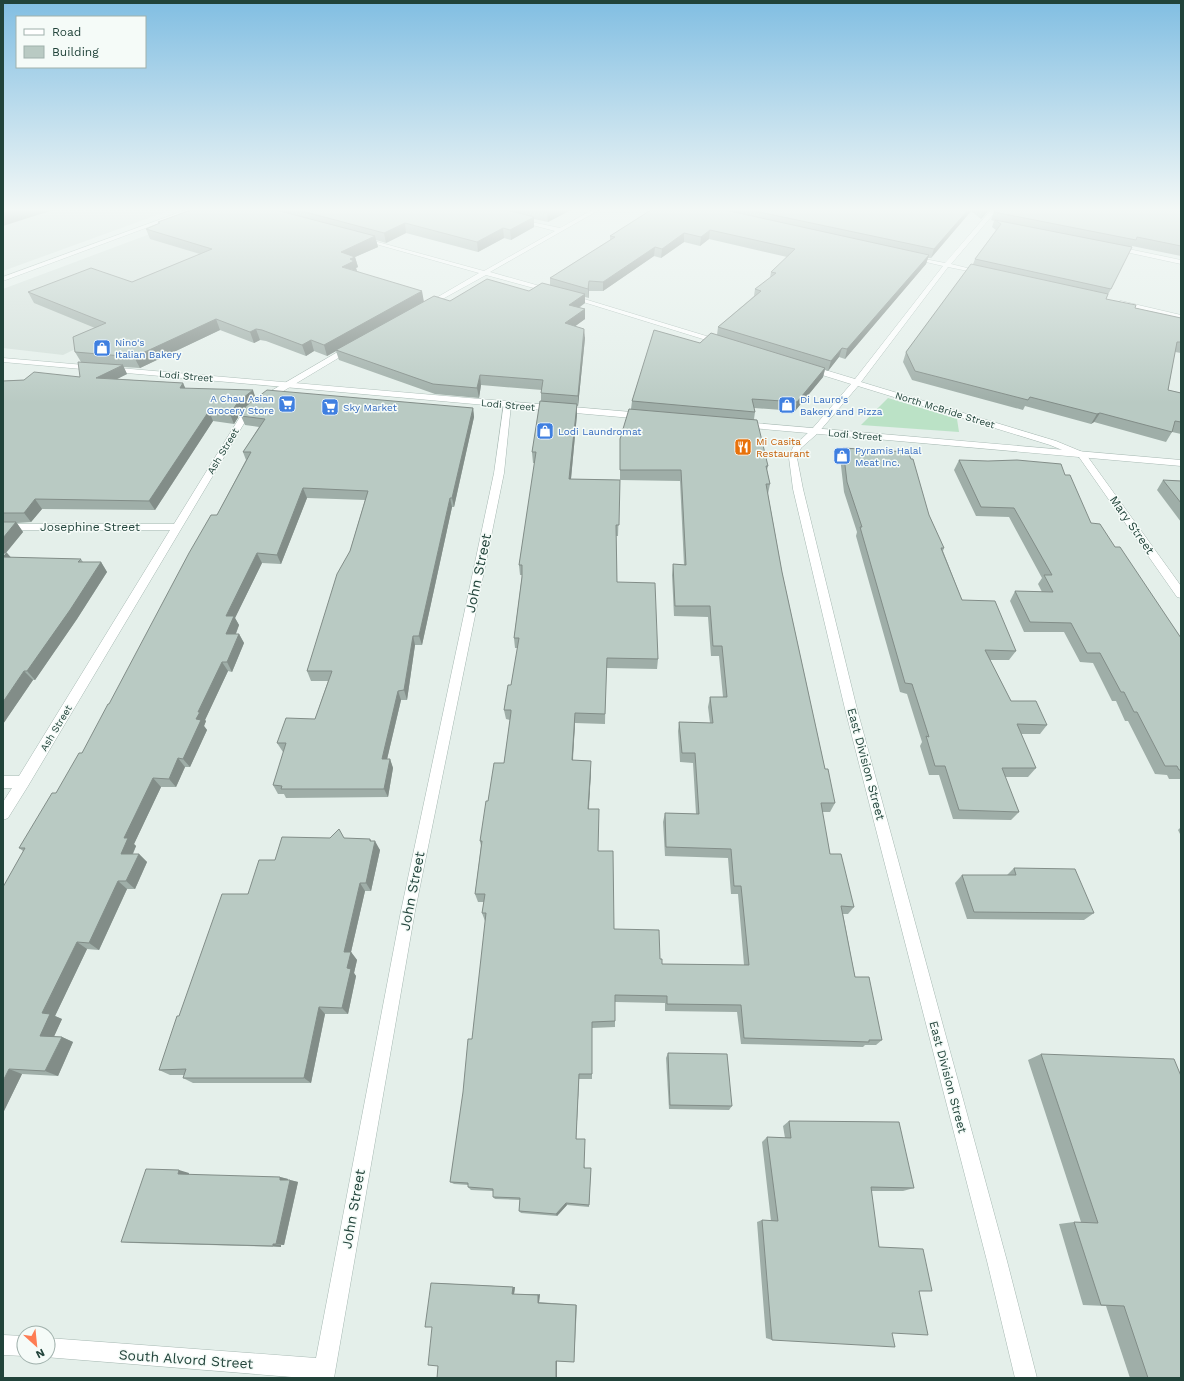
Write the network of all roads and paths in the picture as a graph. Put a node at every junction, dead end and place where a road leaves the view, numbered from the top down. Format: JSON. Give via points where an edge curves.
{"nodes":[{"id":1,"x":15,"y":274,"type":"edge"},
{"id":2,"x":482,"y":274,"type":"edge"},
{"id":3,"x":490,"y":274,"type":"edge"},
{"id":4,"x":940,"y":274,"type":"edge"},
{"id":5,"x":3,"y":279,"type":"edge"},
{"id":6,"x":1111,"y":301,"type":"edge"},
{"id":7,"x":416,"y":312,"type":"edge"},
{"id":8,"x":1181,"y":316,"type":"edge"},
{"id":9,"x":728,"y":344,"type":"edge"},
{"id":10,"x":356,"y":345,"type":"edge"},
{"id":11,"x":3,"y":360,"type":"edge"},
{"id":12,"x":803,"y":367,"type":"edge"},
{"id":13,"x":856,"y":383,"type":"junction"},
{"id":14,"x":286,"y":385,"type":"junction"},
{"id":15,"x":508,"y":405,"type":"junction"},
{"id":16,"x":649,"y":417,"type":"edge"},
{"id":17,"x":736,"y":424,"type":"edge"},
{"id":18,"x":815,"y":431,"type":"junction"},
{"id":19,"x":1082,"y":455,"type":"junction"},
{"id":20,"x":1181,"y":463,"type":"edge"},
{"id":21,"x":3,"y":527,"type":"edge"},
{"id":22,"x":177,"y":527,"type":"junction"},
{"id":23,"x":1181,"y":594,"type":"edge"},
{"id":24,"x":3,"y":782,"type":"edge"},
{"id":25,"x":23,"y":782,"type":"junction"},
{"id":26,"x":3,"y":814,"type":"edge"},
{"id":27,"x":3,"y":1345,"type":"edge"},
{"id":28,"x":16,"y":1346,"type":"edge"},
{"id":29,"x":56,"y":1349,"type":"edge"},
{"id":30,"x":323,"y":1374,"type":"edge"},
{"id":31,"x":1026,"y":1378,"type":"edge"}],
"edges":[{"from":1,"to":5,"type":"street"},
{"from":2,"to":7,"type":"street"},
{"from":3,"to":9,"type":"street"},
{"from":4,"to":13,"type":"street","name":"East Division Street"},
{"from":6,"to":8,"type":"street"},
{"from":10,"to":14,"type":"street","name":"Ash Street"},
{"from":11,"to":14,"type":"street","name":"Lodi Street"},
{"from":12,"to":13,"type":"street","name":"North McBride Street"},
{"from":13,"to":18,"type":"street","name":"East Division Street"},
{"from":13,"to":19,"type":"street","name":"North McBride Street","via":[[1053,443]]},
{"from":14,"to":15,"type":"street","name":"Lodi Street"},
{"from":14,"to":22,"type":"street","name":"Ash Street","via":[[246,414]]},
{"from":15,"to":16,"type":"street","name":"Lodi Street"},
{"from":15,"to":30,"type":"street","name":"John Street","via":[[499,473],[408,911]]},
{"from":17,"to":18,"type":"street","name":"Lodi Street"},
{"from":18,"to":19,"type":"street","name":"Lodi Street"},
{"from":18,"to":31,"type":"street","name":"East Division Street","via":[[797,447],[793,458],[798,489],[851,709]]},
{"from":19,"to":20,"type":"street","name":"Lodi Street"},
{"from":19,"to":23,"type":"street","name":"Mary Street"},
{"from":21,"to":22,"type":"street","name":"Josephine Street"},
{"from":22,"to":25,"type":"street","name":"Ash Street"},
{"from":24,"to":25,"type":"street"},
{"from":25,"to":26,"type":"street","name":"Ash Street"},
{"from":27,"to":28,"type":"street"},
{"from":29,"to":30,"type":"street","name":"South Alvord Street"}]}
